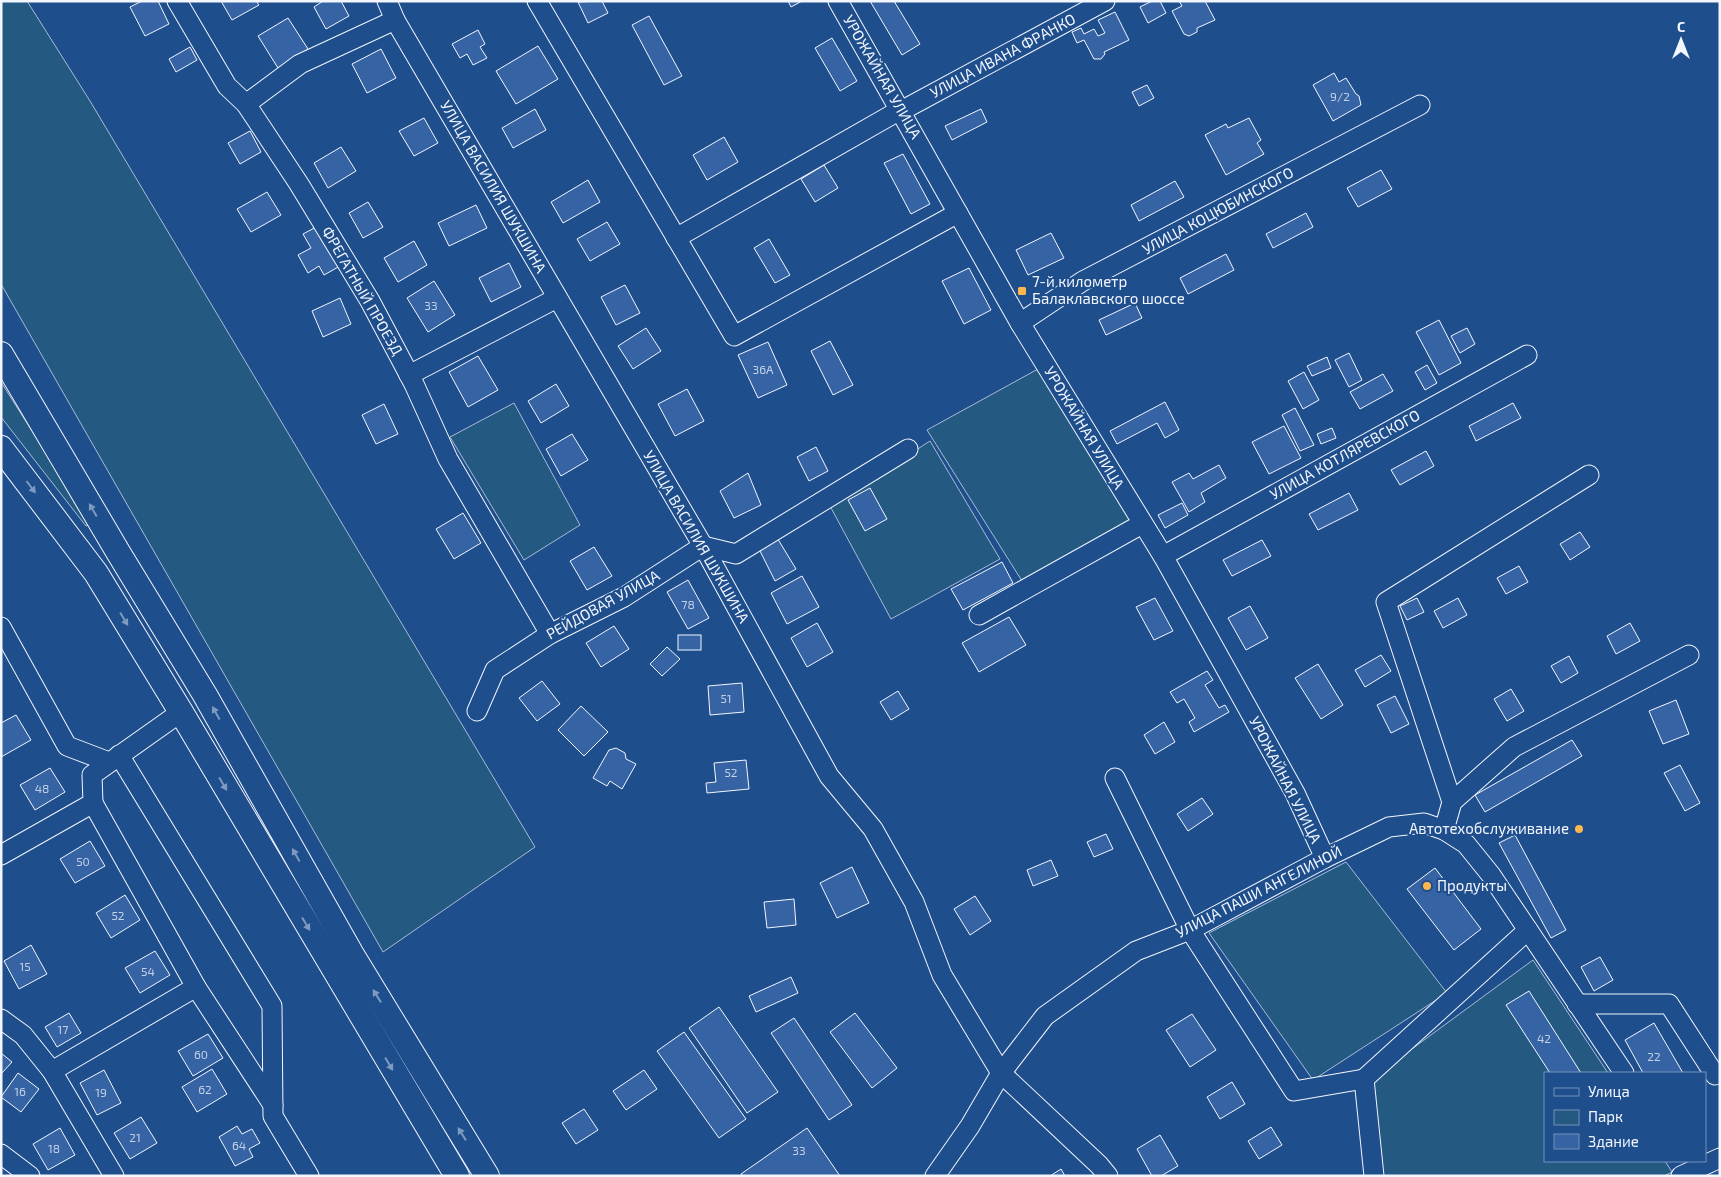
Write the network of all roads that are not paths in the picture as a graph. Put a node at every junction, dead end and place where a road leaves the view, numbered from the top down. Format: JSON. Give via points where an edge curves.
{"nodes":[{"id":1,"x":177,"y":1,"type":"edge"},
{"id":2,"x":387,"y":1,"type":"edge"},
{"id":3,"x":537,"y":1,"type":"edge"},
{"id":4,"x":838,"y":1,"type":"edge"},
{"id":5,"x":1105,"y":1,"type":"edge"},
{"id":6,"x":395,"y":20,"type":"junction"},
{"id":7,"x":246,"y":104,"type":"junction"},
{"id":8,"x":1420,"y":105,"type":"dead end"},
{"id":9,"x":901,"y":110,"type":"junction"},
{"id":10,"x":958,"y":213,"type":"junction"},
{"id":11,"x":676,"y":238,"type":"junction"},
{"id":12,"x":558,"y":298,"type":"junction"},
{"id":13,"x":1020,"y":323,"type":"junction"},
{"id":14,"x":1,"y":354,"type":"edge"},
{"id":15,"x":1527,"y":354,"type":"dead end"},
{"id":16,"x":409,"y":376,"type":"junction"},
{"id":17,"x":1,"y":448,"type":"edge"},
{"id":18,"x":908,"y":449,"type":"dead end"},
{"id":19,"x":1589,"y":475,"type":"dead end"},
{"id":20,"x":1142,"y":524,"type":"junction"},
{"id":21,"x":703,"y":546,"type":"junction"},
{"id":22,"x":1163,"y":556,"type":"junction"},
{"id":23,"x":979,"y":615,"type":"dead end"},
{"id":24,"x":1,"y":627,"type":"edge"},
{"id":25,"x":550,"y":634,"type":"junction"},
{"id":26,"x":1689,"y":655,"type":"dead end"},
{"id":27,"x":477,"y":711,"type":"dead end"},
{"id":28,"x":181,"y":712,"type":"junction"},
{"id":29,"x":114,"y":758,"type":"junction"},
{"id":30,"x":1115,"y":778,"type":"dead end"},
{"id":31,"x":1452,"y":802,"type":"junction"},
{"id":32,"x":93,"y":803,"type":"junction"},
{"id":33,"x":1444,"y":830,"type":"junction"},
{"id":34,"x":1,"y":855,"type":"edge"},
{"id":35,"x":1324,"y":858,"type":"junction"},
{"id":36,"x":1190,"y":930,"type":"junction"},
{"id":37,"x":1528,"y":930,"type":"junction"},
{"id":38,"x":196,"y":987,"type":"junction"},
{"id":39,"x":1577,"y":1004,"type":"junction"},
{"id":40,"x":1,"y":1019,"type":"edge"},
{"id":41,"x":52,"y":1071,"type":"junction"},
{"id":42,"x":1623,"y":1072,"type":"edge"},
{"id":43,"x":1001,"y":1073,"type":"junction"},
{"id":44,"x":1715,"y":1076,"type":"dead end"},
{"id":45,"x":1364,"y":1079,"type":"junction"},
{"id":46,"x":273,"y":1105,"type":"junction"},
{"id":47,"x":1,"y":1154,"type":"edge"},
{"id":48,"x":1720,"y":1158,"type":"edge"},
{"id":49,"x":1686,"y":1171,"type":"edge"},
{"id":50,"x":30,"y":1176,"type":"edge"},
{"id":51,"x":114,"y":1176,"type":"edge"},
{"id":52,"x":309,"y":1176,"type":"edge"},
{"id":53,"x":457,"y":1176,"type":"edge"},
{"id":54,"x":488,"y":1176,"type":"edge"},
{"id":55,"x":935,"y":1176,"type":"edge"},
{"id":56,"x":1108,"y":1176,"type":"edge"},
{"id":57,"x":1374,"y":1176,"type":"edge"}],
"edges":[{"from":1,"to":7,"type":"street","name":"ФРЕГАТНЫЙ ПРОЕЗД","via":[[227,86]]},
{"from":2,"to":6,"type":"street","name":"УЛИЦА ВАСИЛИЯ ШУКШИНА"},
{"from":3,"to":11,"type":"street"},
{"from":4,"to":9,"type":"street","name":"УРОЖАЙНАЯ УЛИЦА"},
{"from":5,"to":9,"type":"street","name":"УЛИЦА ИВАНА ФРАНКО"},
{"from":6,"to":7,"type":"street","via":[[300,64]]},
{"from":6,"to":12,"type":"street","name":"УЛИЦА ВАСИЛИЯ ШУКШИНА"},
{"from":7,"to":16,"type":"street","name":"ФРЕГАТНЫЙ ПРОЕЗД","via":[[370,301]]},
{"from":8,"to":13,"type":"street","name":"УЛИЦА КОЦЮБИНСКОГО","via":[[1084,281]]},
{"from":9,"to":10,"type":"street","name":"УРОЖАЙНАЯ УЛИЦА"},
{"from":9,"to":11,"type":"street","name":"УЛИЦА ИВАНА ФРАНКО"},
{"from":10,"to":11,"type":"street","via":[[734,336]]},
{"from":10,"to":13,"type":"street","name":"УРОЖАЙНАЯ УЛИЦА"},
{"from":12,"to":16,"type":"street"},
{"from":12,"to":21,"type":"street","name":"УЛИЦА ВАСИЛИЯ ШУКШИНА"},
{"from":13,"to":20,"type":"street","name":"УРОЖАЙНАЯ УЛИЦА"},
{"from":54,"to":14,"type":"main road","one_way":true,"via":[[351,953],[205,695]]},
{"from":15,"to":22,"type":"street","name":"УЛИЦА КОТЛЯРЕВСКОГО"},
{"from":16,"to":25,"type":"street","name":"ФРЕГАТНЫЙ ПРОЕЗД","via":[[448,459]]},
{"from":17,"to":28,"type":"main road","one_way":true,"via":[[96,573]]},
{"from":18,"to":21,"type":"street","via":[[736,554]]},
{"from":19,"to":31,"type":"street","via":[[1386,602]]},
{"from":20,"to":22,"type":"street","name":"УРОЖАЙНАЯ УЛИЦА"},
{"from":20,"to":23,"type":"street"},
{"from":21,"to":25,"type":"street","name":"РЕЙДОВАЯ УЛИЦА","via":[[624,597]]},
{"from":21,"to":43,"type":"street","name":"УЛИЦА ВАСИЛИЯ ШУКШИНА","via":[[829,776],[872,829],[914,902],[942,975]]},
{"from":22,"to":35,"type":"street","name":"УРОЖАЙНАЯ УЛИЦА","via":[[1295,793]]},
{"from":24,"to":29,"type":"street","via":[[67,746]]},
{"from":25,"to":27,"type":"street","name":"РЕЙДОВАЯ УЛИЦА","via":[[495,670]]},
{"from":26,"to":31,"type":"street","via":[[1514,747]]},
{"from":28,"to":29,"type":"street"},
{"from":28,"to":53,"type":"main road","one_way":true},
{"from":29,"to":32,"type":"street","via":[[92,775]]},
{"from":29,"to":46,"type":"street","via":[[272,1006]]},
{"from":30,"to":36,"type":"street"},
{"from":31,"to":33,"type":"street"},
{"from":32,"to":34,"type":"street"},
{"from":32,"to":38,"type":"street"},
{"from":33,"to":35,"type":"street","name":"УЛИЦА ПАШИ АНГЕЛИНОЙ","via":[[1424,823],[1389,827]]},
{"from":33,"to":37,"type":"street","name":"УЛИЦА ПАШИ АНГЕЛИНОЙ","via":[[1466,844]]},
{"from":35,"to":36,"type":"street","name":"УЛИЦА ПАШИ АНГЕЛИНОЙ"},
{"from":36,"to":43,"type":"street","name":"УЛИЦА ПАШИ АНГЕЛИНОЙ","via":[[1136,951],[1044,1016]]},
{"from":36,"to":45,"type":"street","via":[[1294,1091]]},
{"from":37,"to":39,"type":"street","name":"УЛИЦА ПАШИ АНГЕЛИНОЙ"},
{"from":37,"to":45,"type":"street"},
{"from":38,"to":41,"type":"street"},
{"from":38,"to":46,"type":"street"},
{"from":39,"to":42,"type":"street","name":"УЛИЦА ПАШИ АНГЕЛИНОЙ"},
{"from":39,"to":44,"type":"street","via":[[1669,1004]]},
{"from":40,"to":41,"type":"street","via":[[23,1035]]},
{"from":41,"to":51,"type":"street"},
{"from":43,"to":55,"type":"street","name":"УЛИЦА ПАШИ АНГЕЛИНОЙ"},
{"from":43,"to":56,"type":"street","name":"УЛИЦА ВАСИЛИЯ ШУКШИНА"},
{"from":45,"to":57,"type":"street"},
{"from":46,"to":52,"type":"street","via":[[273,1116]]},
{"from":47,"to":50,"type":"street"},
{"from":48,"to":49,"type":"street"}]}
